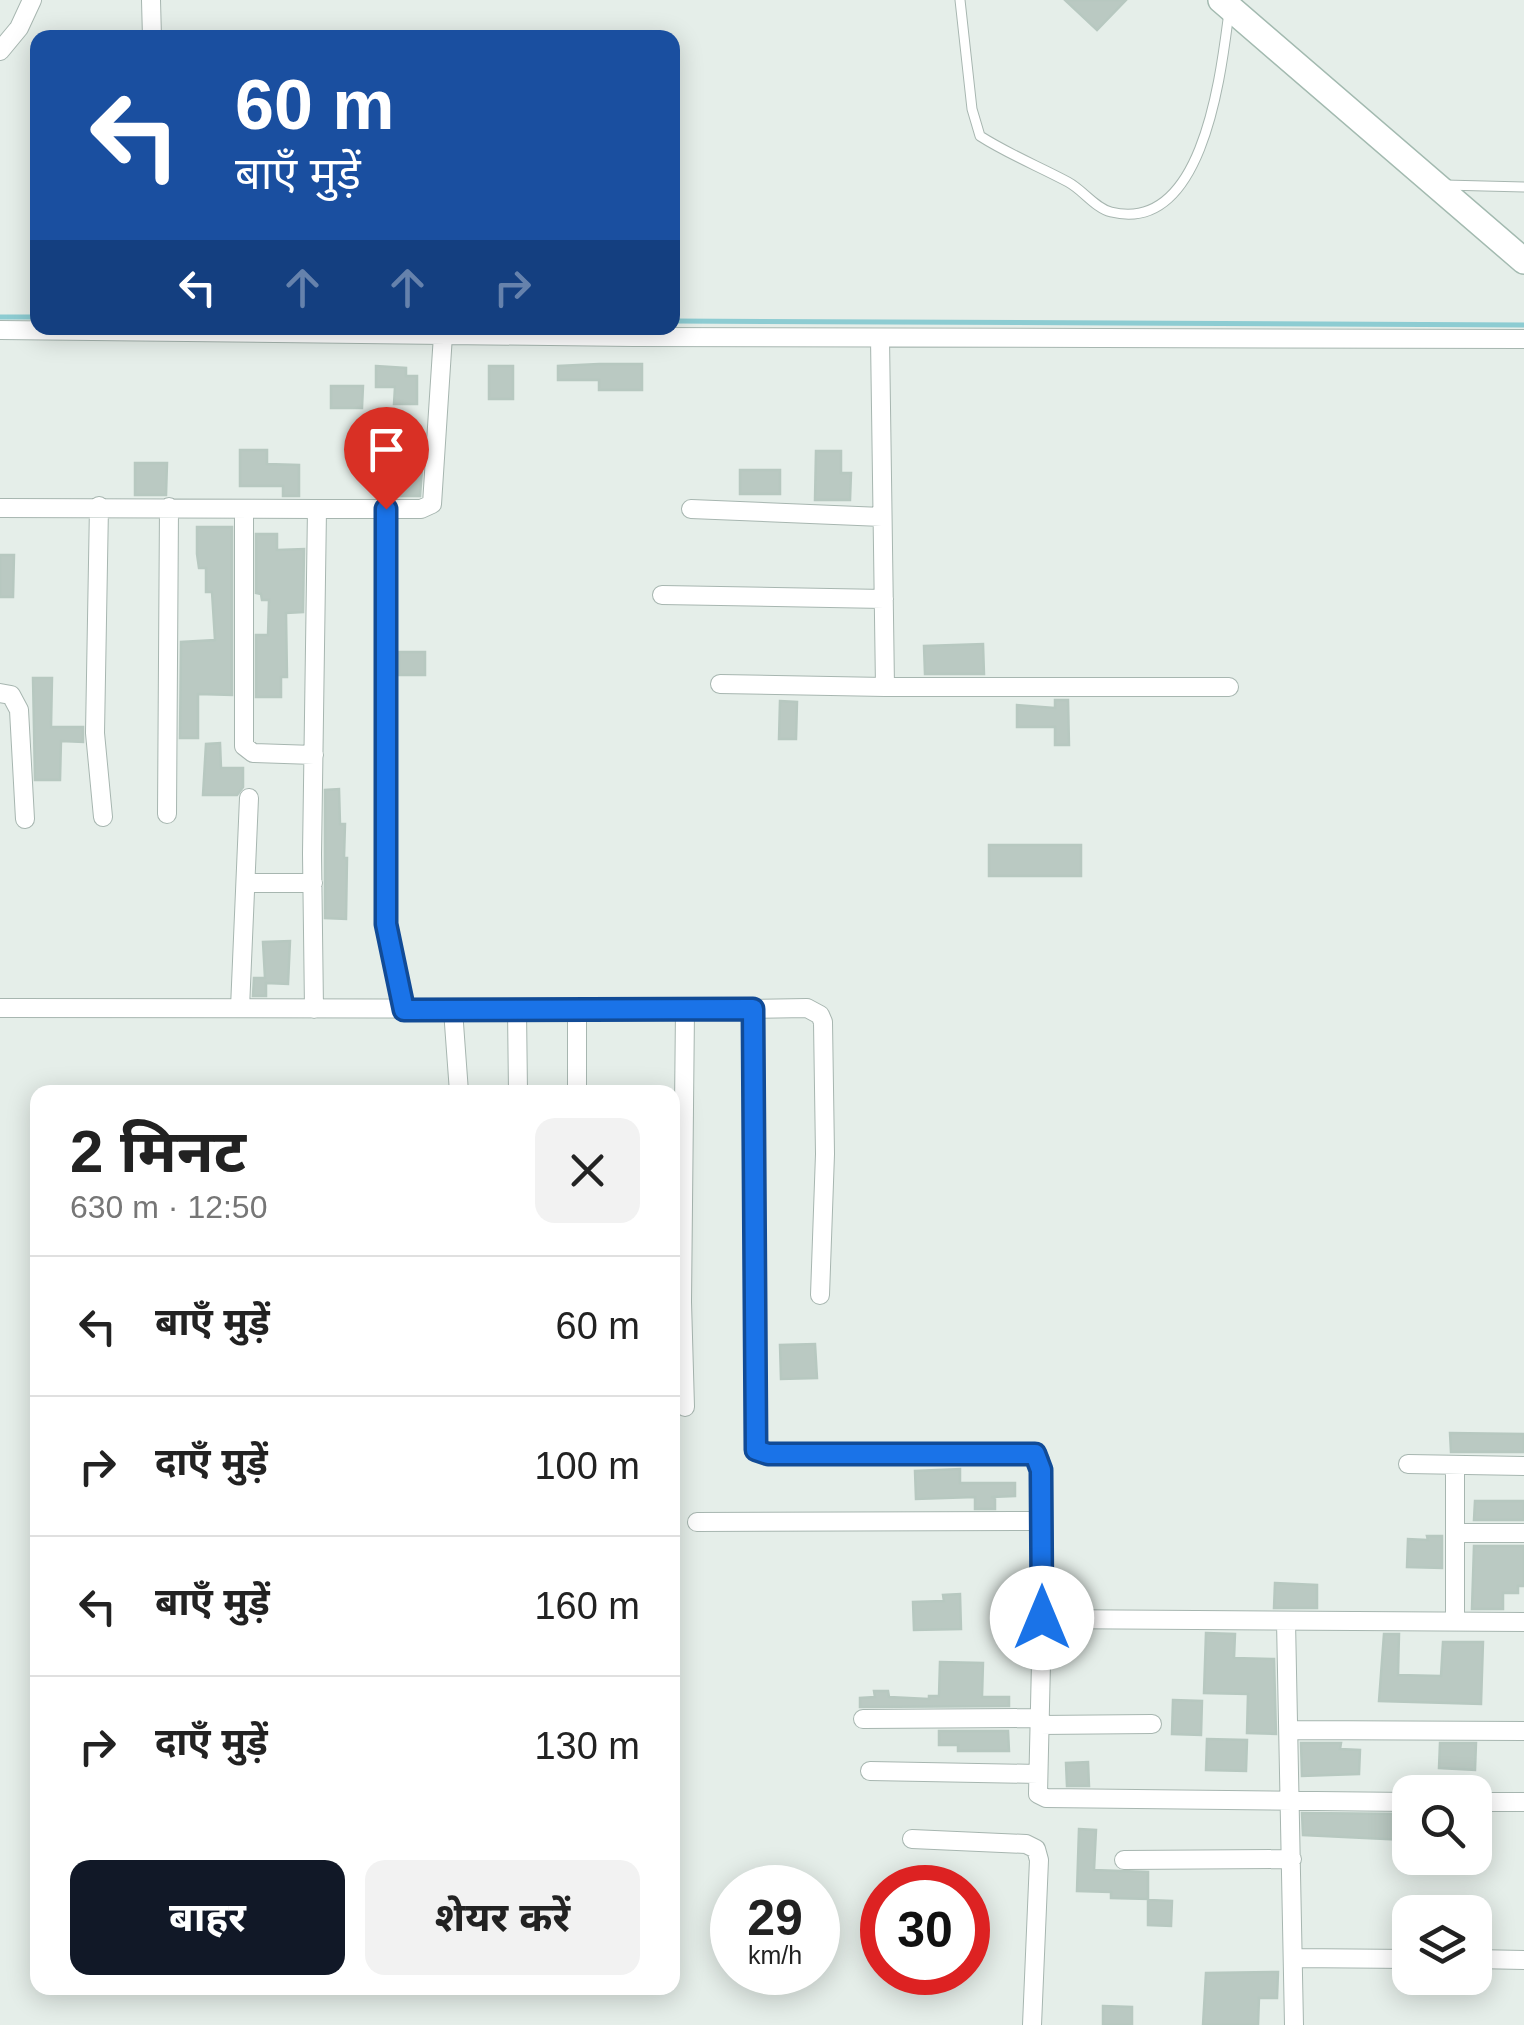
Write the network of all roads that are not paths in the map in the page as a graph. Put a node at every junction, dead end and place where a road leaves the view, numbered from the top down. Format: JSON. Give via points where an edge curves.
{"nodes":[{"id":1,"x":32,"y":0,"type":"edge"},
{"id":2,"x":151,"y":0,"type":"edge"},
{"id":3,"x":960,"y":0,"type":"edge"},
{"id":4,"x":1225,"y":4,"type":"edge"},
{"id":5,"x":152,"y":30,"type":"edge"},
{"id":6,"x":0,"y":52,"type":"edge"},
{"id":7,"x":1432,"y":184,"type":"junction"},
{"id":8,"x":1524,"y":187,"type":"edge"},
{"id":9,"x":1524,"y":261,"type":"edge"},
{"id":10,"x":0,"y":330,"type":"edge"},
{"id":11,"x":30,"y":330,"type":"edge"},
{"id":12,"x":442,"y":335,"type":"joint"},
{"id":13,"x":880,"y":338,"type":"junction"},
{"id":14,"x":1524,"y":339,"type":"edge"},
{"id":15,"x":98,"y":506,"type":"junction"},
{"id":16,"x":169,"y":507,"type":"junction"},
{"id":17,"x":0,"y":508,"type":"edge"},
{"id":18,"x":244,"y":508,"type":"junction"},
{"id":19,"x":386,"y":509,"type":"junction"},
{"id":20,"x":317,"y":510,"type":"junction"},
{"id":21,"x":691,"y":510,"type":"dead end"},
{"id":22,"x":882,"y":517,"type":"junction"},
{"id":23,"x":662,"y":595,"type":"dead end"},
{"id":24,"x":884,"y":599,"type":"junction"},
{"id":25,"x":720,"y":684,"type":"dead end"},
{"id":26,"x":885,"y":687,"type":"junction"},
{"id":27,"x":1229,"y":687,"type":"dead end"},
{"id":28,"x":0,"y":693,"type":"edge"},
{"id":29,"x":314,"y":755,"type":"junction"},
{"id":30,"x":249,"y":798,"type":"dead end"},
{"id":31,"x":167,"y":814,"type":"dead end"},
{"id":32,"x":103,"y":818,"type":"dead end"},
{"id":33,"x":26,"y":819,"type":"dead end"},
{"id":34,"x":313,"y":882,"type":"junction"},
{"id":35,"x":247,"y":884,"type":"junction"},
{"id":36,"x":0,"y":1008,"type":"edge"},
{"id":37,"x":240,"y":1008,"type":"junction"},
{"id":38,"x":314,"y":1008,"type":"junction"},
{"id":39,"x":753,"y":1009,"type":"junction"},
{"id":40,"x":404,"y":1010,"type":"junction"},
{"id":41,"x":453,"y":1010,"type":"junction"},
{"id":42,"x":577,"y":1010,"type":"junction"},
{"id":43,"x":685,"y":1010,"type":"junction"},
{"id":44,"x":517,"y":1011,"type":"junction"},
{"id":45,"x":458,"y":1085,"type":"edge"},
{"id":46,"x":518,"y":1085,"type":"edge"},
{"id":47,"x":577,"y":1085,"type":"edge"},
{"id":48,"x":820,"y":1295,"type":"dead end"},
{"id":49,"x":685,"y":1406,"type":"dead end"},
{"id":50,"x":1408,"y":1464,"type":"dead end"},
{"id":51,"x":1455,"y":1465,"type":"junction"},
{"id":52,"x":1524,"y":1466,"type":"edge"},
{"id":53,"x":1042,"y":1520,"type":"junction"},
{"id":54,"x":697,"y":1522,"type":"dead end"},
{"id":55,"x":1456,"y":1533,"type":"junction"},
{"id":56,"x":1524,"y":1533,"type":"edge"},
{"id":57,"x":1042,"y":1618,"type":"junction"},
{"id":58,"x":1286,"y":1621,"type":"junction"},
{"id":59,"x":1455,"y":1621,"type":"junction"},
{"id":60,"x":1524,"y":1622,"type":"edge"},
{"id":61,"x":863,"y":1719,"type":"dead end"},
{"id":62,"x":1039,"y":1721,"type":"junction"},
{"id":63,"x":1152,"y":1724,"type":"dead end"},
{"id":64,"x":1290,"y":1730,"type":"junction"},
{"id":65,"x":1524,"y":1732,"type":"edge"},
{"id":66,"x":870,"y":1771,"type":"dead end"},
{"id":67,"x":1038,"y":1774,"type":"junction"},
{"id":68,"x":1290,"y":1800,"type":"junction"},
{"id":69,"x":1392,"y":1802,"type":"edge"},
{"id":70,"x":1492,"y":1802,"type":"edge"},
{"id":71,"x":1524,"y":1802,"type":"edge"},
{"id":72,"x":912,"y":1839,"type":"dead end"},
{"id":73,"x":1292,"y":1859,"type":"junction"},
{"id":74,"x":1124,"y":1860,"type":"dead end"},
{"id":75,"x":1294,"y":1958,"type":"junction"},
{"id":76,"x":1392,"y":1959,"type":"edge"},
{"id":77,"x":1492,"y":1959,"type":"edge"},
{"id":78,"x":1524,"y":1960,"type":"edge"},
{"id":79,"x":1032,"y":2025,"type":"edge"},
{"id":80,"x":1294,"y":2025,"type":"edge"}],
"edges":[{"from":1,"to":6,"type":"street"},
{"from":2,"to":5,"type":"street"},
{"from":3,"to":4,"type":"lane","via":[[980,136],[1071,184],[1107,212],[1127,214],[1154,211],[1206,140],[1218,91]]},
{"from":4,"to":7,"type":"main road"},
{"from":7,"to":8,"type":"lane"},
{"from":7,"to":9,"type":"main road"},
{"from":10,"to":11,"type":"street"},
{"from":12,"to":13,"type":"street"},
{"from":12,"to":19,"type":"street","via":[[435,499],[428,508]]},
{"from":13,"to":14,"type":"street"},
{"from":13,"to":22,"type":"street"},
{"from":15,"to":16,"type":"street"},
{"from":15,"to":17,"type":"street"},
{"from":15,"to":32,"type":"street","via":[[95,733]]},
{"from":16,"to":18,"type":"street"},
{"from":16,"to":31,"type":"street"},
{"from":18,"to":20,"type":"street"},
{"from":18,"to":29,"type":"street","via":[[244,746]]},
{"from":19,"to":20,"type":"street"},
{"from":19,"to":40,"type":"street","via":[[386,924]]},
{"from":20,"to":29,"type":"street"},
{"from":21,"to":22,"type":"street"},
{"from":22,"to":24,"type":"street"},
{"from":23,"to":24,"type":"street"},
{"from":24,"to":26,"type":"street"},
{"from":25,"to":26,"type":"street"},
{"from":26,"to":27,"type":"street"},
{"from":28,"to":33,"type":"street","via":[[11,695],[19,710]]},
{"from":29,"to":34,"type":"street"},
{"from":30,"to":35,"type":"street"},
{"from":34,"to":35,"type":"street"},
{"from":34,"to":38,"type":"street"},
{"from":35,"to":37,"type":"street"},
{"from":36,"to":37,"type":"street"},
{"from":37,"to":38,"type":"street"},
{"from":38,"to":40,"type":"street"},
{"from":39,"to":43,"type":"street"},
{"from":39,"to":48,"type":"street","via":[[807,1008],[823,1022]]},
{"from":39,"to":53,"type":"street","via":[[756,1450],[1029,1452],[1040,1460]]},
{"from":40,"to":41,"type":"street"},
{"from":41,"to":44,"type":"street"},
{"from":41,"to":45,"type":"street"},
{"from":42,"to":43,"type":"street"},
{"from":42,"to":44,"type":"street"},
{"from":42,"to":47,"type":"street"},
{"from":43,"to":49,"type":"street"},
{"from":44,"to":46,"type":"street"},
{"from":50,"to":51,"type":"street"},
{"from":51,"to":52,"type":"street"},
{"from":51,"to":55,"type":"street"},
{"from":53,"to":54,"type":"street"},
{"from":53,"to":57,"type":"street"},
{"from":55,"to":56,"type":"street"},
{"from":55,"to":59,"type":"street"},
{"from":57,"to":58,"type":"street"},
{"from":57,"to":62,"type":"street"},
{"from":58,"to":59,"type":"street"},
{"from":58,"to":64,"type":"street"},
{"from":59,"to":60,"type":"street"},
{"from":61,"to":62,"type":"street"},
{"from":62,"to":63,"type":"street"},
{"from":62,"to":67,"type":"street"},
{"from":64,"to":65,"type":"street"},
{"from":64,"to":68,"type":"street"},
{"from":66,"to":67,"type":"street"},
{"from":67,"to":68,"type":"street","via":[[1038,1794],[1046,1798]]},
{"from":68,"to":69,"type":"street"},
{"from":68,"to":73,"type":"street"},
{"from":70,"to":71,"type":"street"},
{"from":72,"to":79,"type":"street","via":[[1036,1849]]},
{"from":73,"to":74,"type":"street"},
{"from":73,"to":75,"type":"street"},
{"from":75,"to":76,"type":"street"},
{"from":75,"to":80,"type":"street"},
{"from":77,"to":78,"type":"street"}]}
